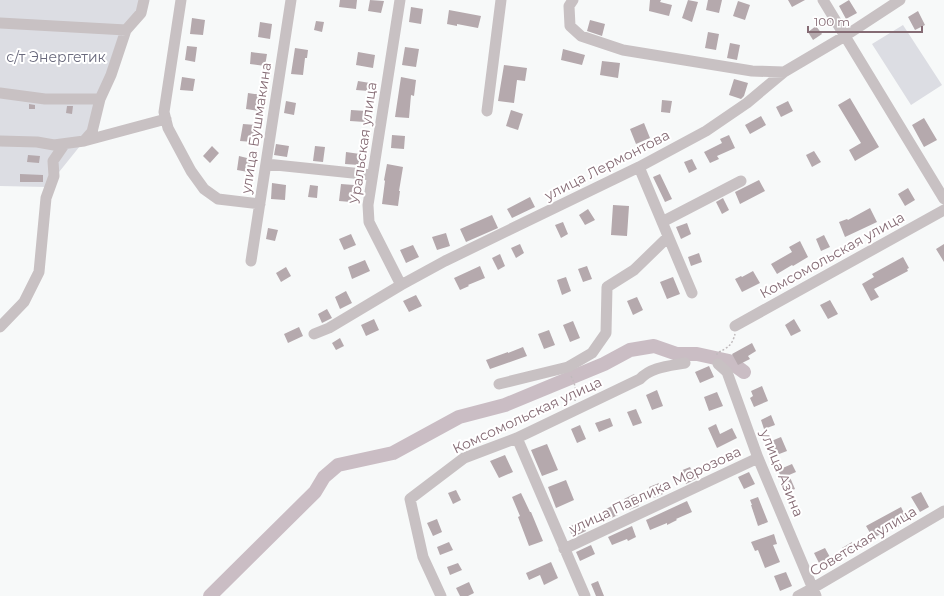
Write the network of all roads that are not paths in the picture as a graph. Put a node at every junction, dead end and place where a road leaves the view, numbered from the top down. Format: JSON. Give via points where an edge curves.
{"nodes":[{"id":1,"x":144,"y":0,"type":"edge"},
{"id":2,"x":181,"y":0,"type":"edge"},
{"id":3,"x":291,"y":0,"type":"edge"},
{"id":4,"x":400,"y":0,"type":"edge"},
{"id":5,"x":497,"y":0,"type":"edge"},
{"id":6,"x":572,"y":0,"type":"edge"},
{"id":7,"x":823,"y":0,"type":"edge"},
{"id":8,"x":900,"y":0,"type":"edge"},
{"id":9,"x":0,"y":23,"type":"edge"},
{"id":10,"x":126,"y":30,"type":"junction"},
{"id":11,"x":845,"y":36,"type":"junction"},
{"id":12,"x":784,"y":72,"type":"junction"},
{"id":13,"x":0,"y":93,"type":"edge"},
{"id":14,"x":100,"y":99,"type":"junction"},
{"id":15,"x":487,"y":111,"type":"dead end"},
{"id":16,"x":166,"y":119,"type":"junction"},
{"id":17,"x":0,"y":141,"type":"edge"},
{"id":18,"x":84,"y":141,"type":"junction"},
{"id":19,"x":64,"y":145,"type":"junction"},
{"id":20,"x":266,"y":164,"type":"junction"},
{"id":21,"x":639,"y":167,"type":"junction"},
{"id":22,"x":372,"y":176,"type":"junction"},
{"id":23,"x":741,"y":181,"type":"dead end"},
{"id":24,"x":944,"y":199,"type":"edge"},
{"id":25,"x":260,"y":204,"type":"junction"},
{"id":26,"x":944,"y":210,"type":"edge"},
{"id":27,"x":662,"y":222,"type":"junction"},
{"id":28,"x":668,"y":237,"type":"junction"},
{"id":29,"x":251,"y":261,"type":"dead end"},
{"id":30,"x":400,"y":284,"type":"junction"},
{"id":31,"x":692,"y":293,"type":"dead end"},
{"id":32,"x":735,"y":326,"type":"road end"},
{"id":33,"x":0,"y":327,"type":"edge"},
{"id":34,"x":314,"y":334,"type":"dead end"},
{"id":35,"x":717,"y":359,"type":"road end"},
{"id":36,"x":685,"y":363,"type":"dead end"},
{"id":37,"x":499,"y":384,"type":"dead end"},
{"id":38,"x":517,"y":438,"type":"junction"},
{"id":39,"x":758,"y":458,"type":"junction"},
{"id":40,"x":944,"y":511,"type":"edge"},
{"id":41,"x":564,"y":549,"type":"junction"},
{"id":42,"x":815,"y":592,"type":"edge"},
{"id":43,"x":441,"y":596,"type":"edge"},
{"id":44,"x":585,"y":596,"type":"edge"},
{"id":45,"x":798,"y":596,"type":"edge"}],
"edges":[{"from":1,"to":10,"type":"street","via":[[141,12]]},
{"from":2,"to":16,"type":"street","via":[[164,112]]},
{"from":3,"to":20,"type":"street","name":"улица Бушмакина"},
{"from":4,"to":22,"type":"street","name":"Уральская улица"},
{"from":5,"to":15,"type":"street"},
{"from":6,"to":12,"type":"street","via":[[569,6],[570,26],[580,36],[623,50],[752,71]]},
{"from":7,"to":11,"type":"street"},
{"from":8,"to":11,"type":"street","name":"улица Лермонтова"},
{"from":9,"to":10,"type":"street"},
{"from":10,"to":14,"type":"street"},
{"from":11,"to":12,"type":"street","name":"улица Лермонтова"},
{"from":11,"to":24,"type":"street"},
{"from":12,"to":21,"type":"street","name":"улица Лермонтова","via":[[747,103],[706,131]]},
{"from":13,"to":14,"type":"street","via":[[45,98]]},
{"from":14,"to":18,"type":"street","via":[[92,132]]},
{"from":16,"to":18,"type":"street"},
{"from":16,"to":25,"type":"street","via":[[168,128],[191,171],[204,189],[218,199]]},
{"from":17,"to":19,"type":"street"},
{"from":18,"to":19,"type":"street"},
{"from":19,"to":33,"type":"street","via":[[53,161],[54,176],[46,198],[39,272],[24,302]]},
{"from":20,"to":22,"type":"street"},
{"from":20,"to":25,"type":"street","name":"улица Бушмакина"},
{"from":21,"to":27,"type":"street"},
{"from":21,"to":30,"type":"street","name":"улица Лермонтова"},
{"from":22,"to":30,"type":"street","name":"Уральская улица","via":[[368,205],[369,222]]},
{"from":23,"to":27,"type":"street"},
{"from":25,"to":29,"type":"street","name":"улица Бушмакина"},
{"from":26,"to":32,"type":"street","name":"Комсомольская улица"},
{"from":27,"to":28,"type":"street"},
{"from":28,"to":31,"type":"street"},
{"from":28,"to":37,"type":"street","name":"Комсомольская улица","via":[[634,270],[607,287],[606,333],[592,353],[568,368]]},
{"from":30,"to":34,"type":"street","name":"улица Лермонтова","via":[[329,328]]},
{"from":35,"to":39,"type":"street","name":"улица Азина","via":[[727,372]]},
{"from":36,"to":38,"type":"street","name":"Комсомольская улица","via":[[657,368],[640,379]]},
{"from":38,"to":41,"type":"street"},
{"from":38,"to":43,"type":"street","name":"Комсомольская улица","via":[[464,458],[410,499],[423,557]]},
{"from":39,"to":41,"type":"street","name":"улица Павлика Морозова"},
{"from":39,"to":42,"type":"street","name":"улица Азина"},
{"from":40,"to":42,"type":"street","name":"Советская улица"},
{"from":41,"to":44,"type":"street"},
{"from":42,"to":45,"type":"street","name":"Советская улица"}]}
